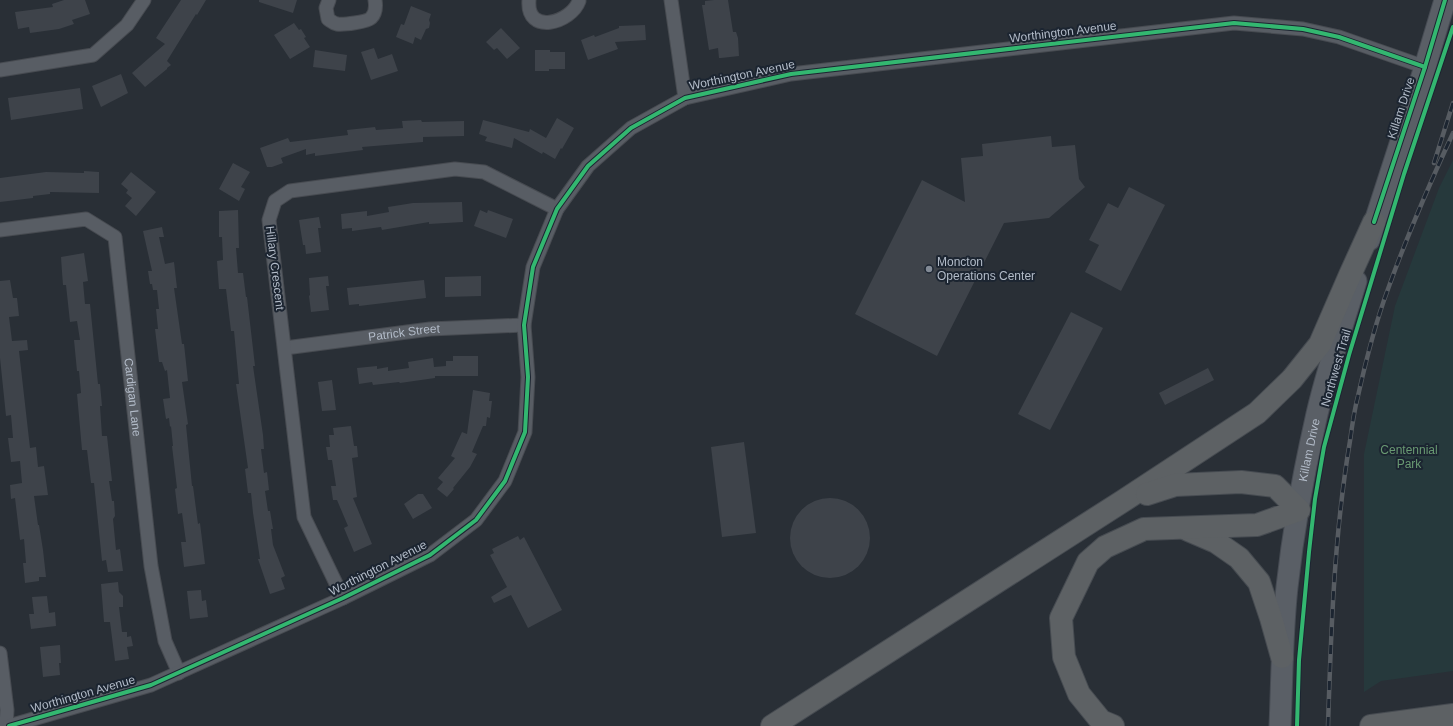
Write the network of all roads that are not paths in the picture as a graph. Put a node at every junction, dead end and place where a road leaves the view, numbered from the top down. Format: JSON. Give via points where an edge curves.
{"nodes":[{"id":1,"x":144,"y":0,"type":"edge"},
{"id":2,"x":328,"y":0,"type":"edge"},
{"id":3,"x":375,"y":0,"type":"edge"},
{"id":4,"x":529,"y":0,"type":"edge"},
{"id":5,"x":580,"y":0,"type":"edge"},
{"id":6,"x":671,"y":0,"type":"edge"},
{"id":7,"x":1445,"y":0,"type":"edge"},
{"id":8,"x":1425,"y":67,"type":"junction"},
{"id":9,"x":0,"y":70,"type":"edge"},
{"id":10,"x":685,"y":98,"type":"junction"},
{"id":11,"x":557,"y":209,"type":"junction"},
{"id":12,"x":1374,"y":222,"type":"junction"},
{"id":13,"x":0,"y":230,"type":"edge"},
{"id":14,"x":524,"y":325,"type":"junction"},
{"id":15,"x":285,"y":348,"type":"junction"},
{"id":16,"x":1123,"y":501,"type":"junction"},
{"id":17,"x":1299,"y":510,"type":"junction"},
{"id":18,"x":1182,"y":527,"type":"junction"},
{"id":19,"x":343,"y":598,"type":"junction"},
{"id":20,"x":0,"y":653,"type":"edge"},
{"id":21,"x":1282,"y":657,"type":"junction"},
{"id":22,"x":179,"y":673,"type":"junction"},
{"id":23,"x":1453,"y":716,"type":"edge"},
{"id":24,"x":6,"y":726,"type":"edge"},
{"id":25,"x":9,"y":726,"type":"edge"},
{"id":26,"x":772,"y":726,"type":"edge"},
{"id":27,"x":1113,"y":726,"type":"edge"},
{"id":28,"x":1280,"y":726,"type":"edge"},
{"id":29,"x":1371,"y":726,"type":"edge"}],
"edges":[{"from":1,"to":9,"type":"street","via":[[127,25],[93,55]]},
{"from":2,"to":3,"type":"street","via":[[328,19],[336,24],[370,19],[375,10]]},
{"from":4,"to":5,"type":"street","via":[[531,14],[543,23],[552,23],[572,12]]},
{"from":6,"to":10,"type":"street"},
{"from":7,"to":8,"type":"main road","name":"Killam Drive"},
{"from":8,"to":10,"type":"street","name":"Worthington Avenue","via":[[1339,37],[1303,29],[1234,22],[791,74]]},
{"from":8,"to":12,"type":"main road","name":"Killam Drive"},
{"from":10,"to":11,"type":"street","name":"Worthington Avenue","via":[[631,128],[588,166]]},
{"from":11,"to":14,"type":"street","name":"Worthington Avenue","via":[[533,266]]},
{"from":11,"to":15,"type":"street","name":"Hillary Crescent","via":[[484,172],[455,169],[290,191],[275,201],[269,220]]},
{"from":12,"to":16,"type":"highway","via":[[1320,344],[1292,379],[1257,413]]},
{"from":12,"to":17,"type":"main road","name":"Killam Drive","via":[[1315,423]]},
{"from":13,"to":22,"type":"street","name":"Cardigan Lane","via":[[86,219],[115,238],[151,566],[165,641]]},
{"from":14,"to":15,"type":"street","name":"Patrick Street","via":[[430,329]]},
{"from":14,"to":19,"type":"street","name":"Worthington Avenue","via":[[528,377],[525,432],[505,481],[476,520],[430,555]]},
{"from":15,"to":19,"type":"street","name":"Hillary Crescent","via":[[304,517]]},
{"from":16,"to":17,"type":"highway","via":[[1175,485],[1241,482],[1275,486]]},
{"from":16,"to":26,"type":"highway"},
{"from":17,"to":18,"type":"highway","via":[[1257,525]]},
{"from":17,"to":21,"type":"main road","name":"Killam Drive","via":[[1287,587]]},
{"from":18,"to":21,"type":"highway","via":[[1216,542],[1239,558],[1259,582]]},
{"from":18,"to":27,"type":"highway","via":[[1144,529],[1105,547],[1088,562],[1061,618],[1064,658],[1079,694],[1101,721]]},
{"from":19,"to":22,"type":"street","name":"Worthington Avenue"},
{"from":20,"to":24,"type":"street"},
{"from":21,"to":28,"type":"main road","name":"Killam Drive"},
{"from":22,"to":25,"type":"street","name":"Worthington Avenue","via":[[151,685]]},
{"from":23,"to":29,"type":"highway"}]}
